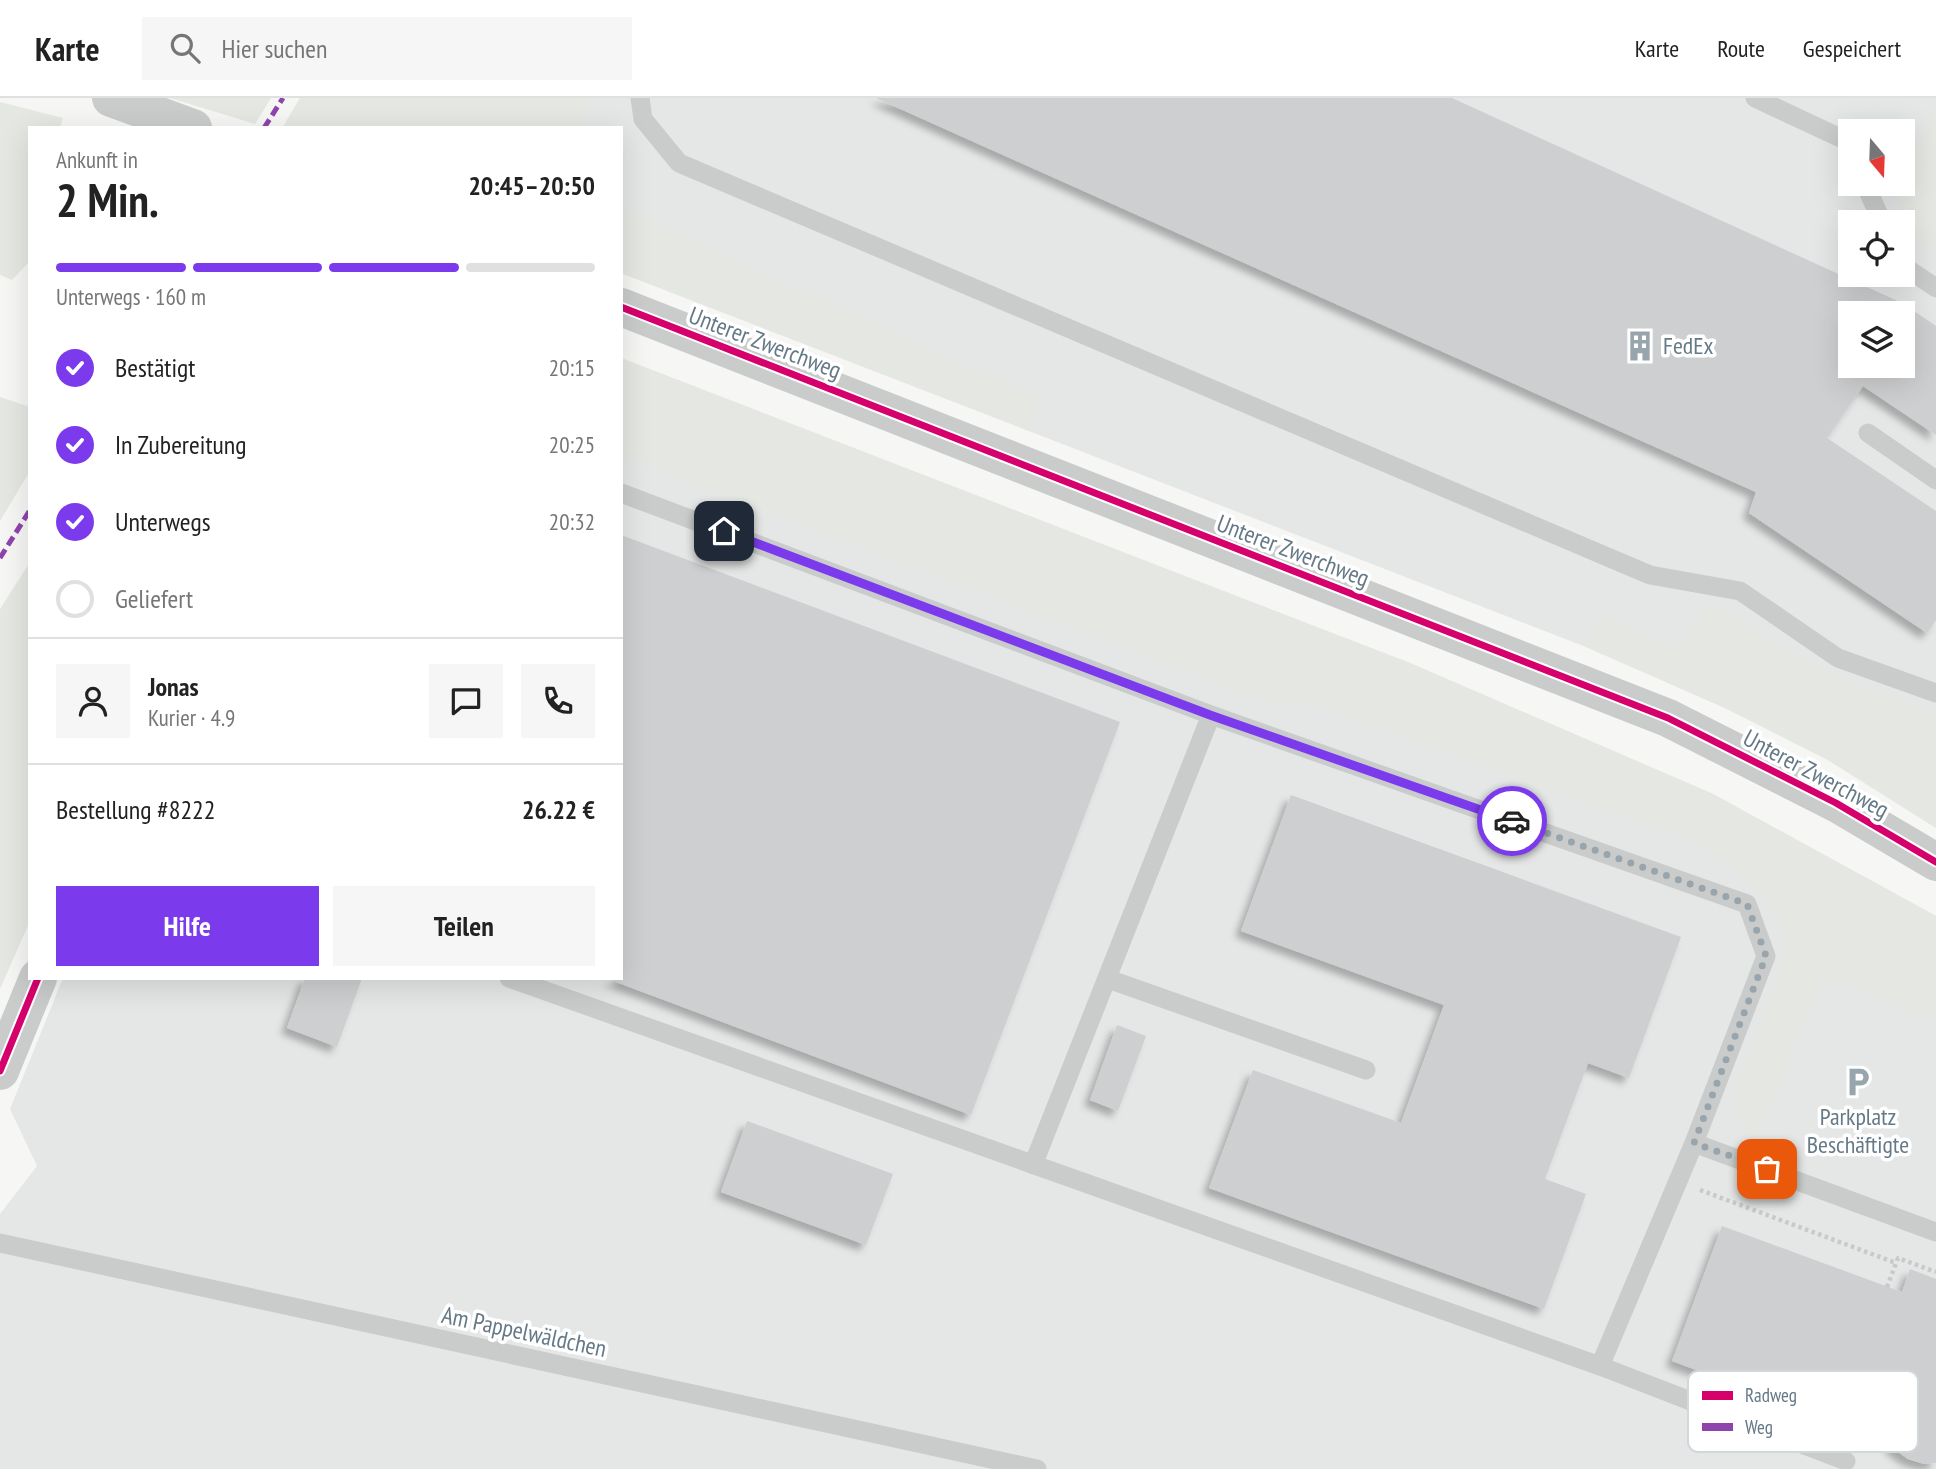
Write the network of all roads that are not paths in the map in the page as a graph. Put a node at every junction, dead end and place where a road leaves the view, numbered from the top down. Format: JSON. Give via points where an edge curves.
{"nodes":[{"id":1,"x":640,"y":98,"type":"edge"},
{"id":2,"x":1755,"y":98,"type":"edge"},
{"id":3,"x":127,"y":103,"type":"edge"},
{"id":4,"x":188,"y":126,"type":"edge"},
{"id":5,"x":1838,"y":137,"type":"edge"},
{"id":6,"x":1915,"y":274,"type":"edge"},
{"id":7,"x":1936,"y":288,"type":"edge"},
{"id":8,"x":623,"y":308,"type":"edge"},
{"id":9,"x":1867,"y":433,"type":"dead end"},
{"id":10,"x":1936,"y":480,"type":"edge"},
{"id":11,"x":623,"y":494,"type":"edge"},
{"id":12,"x":1936,"y":693,"type":"edge"},
{"id":13,"x":1210,"y":715,"type":"junction"},
{"id":14,"x":1936,"y":862,"type":"edge"},
{"id":15,"x":1108,"y":979,"type":"junction"},
{"id":16,"x":37,"y":980,"type":"edge"},
{"id":17,"x":515,"y":980,"type":"edge"},
{"id":18,"x":1366,"y":1070,"type":"dead end"},
{"id":19,"x":0,"y":1071,"type":"edge"},
{"id":20,"x":1694,"y":1143,"type":"junction"},
{"id":21,"x":1033,"y":1165,"type":"junction"},
{"id":22,"x":1936,"y":1232,"type":"edge"},
{"id":23,"x":0,"y":1243,"type":"edge"},
{"id":24,"x":1600,"y":1366,"type":"junction"},
{"id":25,"x":1688,"y":1400,"type":"edge"},
{"id":26,"x":1823,"y":1452,"type":"edge"},
{"id":27,"x":1846,"y":1461,"type":"dead end"},
{"id":28,"x":1037,"y":1469,"type":"edge"}],
"edges":[{"from":1,"to":12,"type":"lane","via":[[643,119],[679,163],[1650,575],[1740,591],[1838,657]]},
{"from":2,"to":5,"type":"lane"},
{"from":3,"to":4,"type":"street"},
{"from":6,"to":7,"type":"lane"},
{"from":8,"to":14,"type":"street","name":"Unterer Zwerchweg","via":[[1668,718],[1836,803]]},
{"from":9,"to":10,"type":"lane"},
{"from":11,"to":13,"type":"lane"},
{"from":13,"to":15,"type":"lane"},
{"from":13,"to":20,"type":"lane","via":[[1747,904],[1766,956]]},
{"from":15,"to":18,"type":"lane"},
{"from":15,"to":21,"type":"lane"},
{"from":16,"to":19,"type":"street"},
{"from":17,"to":21,"type":"lane"},
{"from":20,"to":22,"type":"lane"},
{"from":20,"to":24,"type":"lane"},
{"from":21,"to":24,"type":"lane"},
{"from":23,"to":28,"type":"lane","name":"Am Pappelwäldchen"},
{"from":24,"to":25,"type":"lane"},
{"from":26,"to":27,"type":"lane"}]}
